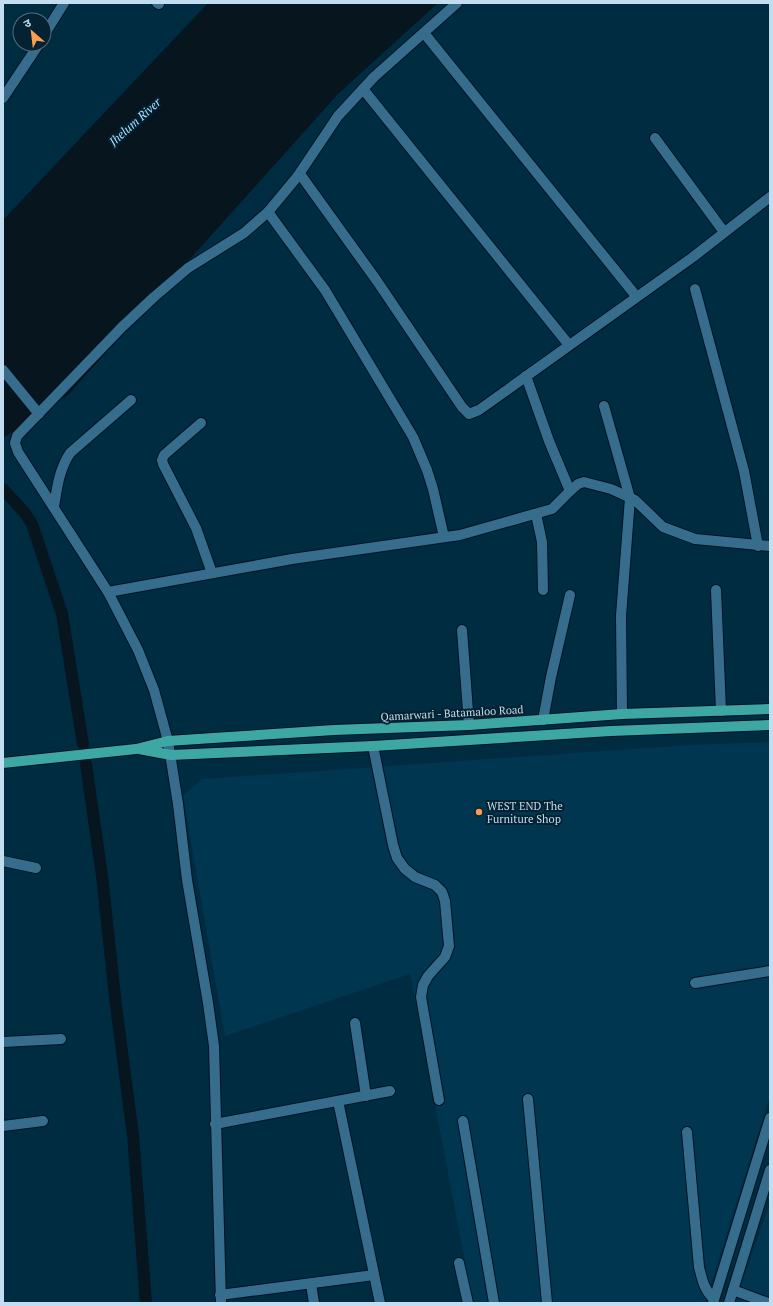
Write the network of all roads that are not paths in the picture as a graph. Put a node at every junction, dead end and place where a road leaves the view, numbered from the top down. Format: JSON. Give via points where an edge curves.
{"nodes":[{"id":1,"x":64,"y":3,"type":"edge"},
{"id":2,"x":457,"y":3,"type":"edge"},
{"id":3,"x":52,"y":22,"type":"edge"},
{"id":4,"x":424,"y":33,"type":"junction"},
{"id":5,"x":34,"y":52,"type":"edge"},
{"id":6,"x":363,"y":89,"type":"junction"},
{"id":7,"x":3,"y":98,"type":"edge"},
{"id":8,"x":655,"y":138,"type":"dead end"},
{"id":9,"x":300,"y":174,"type":"junction"},
{"id":10,"x":770,"y":197,"type":"edge"},
{"id":11,"x":268,"y":212,"type":"junction"},
{"id":12,"x":724,"y":232,"type":"junction"},
{"id":13,"x":695,"y":289,"type":"dead end"},
{"id":14,"x":636,"y":296,"type":"junction"},
{"id":15,"x":569,"y":345,"type":"junction"},
{"id":16,"x":3,"y":370,"type":"edge"},
{"id":17,"x":526,"y":376,"type":"junction"},
{"id":18,"x":131,"y":400,"type":"dead end"},
{"id":19,"x":604,"y":406,"type":"dead end"},
{"id":20,"x":36,"y":411,"type":"junction"},
{"id":21,"x":201,"y":423,"type":"dead end"},
{"id":22,"x":570,"y":491,"type":"junction"},
{"id":23,"x":630,"y":498,"type":"junction"},
{"id":24,"x":54,"y":507,"type":"junction"},
{"id":25,"x":536,"y":514,"type":"junction"},
{"id":26,"x":444,"y":537,"type":"junction"},
{"id":27,"x":758,"y":546,"type":"junction"},
{"id":28,"x":770,"y":546,"type":"edge"},
{"id":29,"x":212,"y":573,"type":"junction"},
{"id":30,"x":543,"y":590,"type":"dead end"},
{"id":31,"x":716,"y":590,"type":"dead end"},
{"id":32,"x":108,"y":592,"type":"junction"},
{"id":33,"x":570,"y":595,"type":"dead end"},
{"id":34,"x":462,"y":630,"type":"dead end"},
{"id":35,"x":770,"y":708,"type":"edge"},
{"id":36,"x":721,"y":711,"type":"junction"},
{"id":37,"x":622,"y":714,"type":"junction"},
{"id":38,"x":542,"y":720,"type":"junction"},
{"id":39,"x":469,"y":725,"type":"junction"},
{"id":40,"x":770,"y":725,"type":"edge"},
{"id":41,"x":168,"y":741,"type":"junction"},
{"id":42,"x":373,"y":746,"type":"junction"},
{"id":43,"x":136,"y":749,"type":"junction"},
{"id":44,"x":171,"y":755,"type":"junction"},
{"id":45,"x":3,"y":763,"type":"edge"},
{"id":46,"x":3,"y":861,"type":"edge"},
{"id":47,"x":36,"y":868,"type":"dead end"},
{"id":48,"x":770,"y":971,"type":"edge"},
{"id":49,"x":695,"y":983,"type":"dead end"},
{"id":50,"x":355,"y":1023,"type":"dead end"},
{"id":51,"x":61,"y":1039,"type":"dead end"},
{"id":52,"x":3,"y":1042,"type":"edge"},
{"id":53,"x":390,"y":1091,"type":"dead end"},
{"id":54,"x":366,"y":1096,"type":"junction"},
{"id":55,"x":528,"y":1099,"type":"dead end"},
{"id":56,"x":439,"y":1100,"type":"dead end"},
{"id":57,"x":338,"y":1101,"type":"junction"},
{"id":58,"x":770,"y":1118,"type":"edge"},
{"id":59,"x":44,"y":1121,"type":"dead end"},
{"id":60,"x":463,"y":1121,"type":"dead end"},
{"id":61,"x":215,"y":1124,"type":"junction"},
{"id":62,"x":3,"y":1126,"type":"edge"},
{"id":63,"x":687,"y":1132,"type":"dead end"},
{"id":64,"x":770,"y":1170,"type":"edge"},
{"id":65,"x":459,"y":1263,"type":"dead end"},
{"id":66,"x":374,"y":1275,"type":"junction"},
{"id":67,"x":312,"y":1284,"type":"junction"},
{"id":68,"x":733,"y":1290,"type":"junction"},
{"id":69,"x":220,"y":1299,"type":"edge"},
{"id":70,"x":713,"y":1301,"type":"edge"},
{"id":71,"x":314,"y":1303,"type":"edge"},
{"id":72,"x":380,"y":1303,"type":"edge"},
{"id":73,"x":468,"y":1303,"type":"edge"},
{"id":74,"x":492,"y":1303,"type":"edge"},
{"id":75,"x":547,"y":1303,"type":"edge"},
{"id":76,"x":729,"y":1303,"type":"edge"},
{"id":77,"x":768,"y":1303,"type":"edge"}],
"edges":[{"from":1,"to":3,"type":"street"},
{"from":2,"to":4,"type":"street"},
{"from":4,"to":6,"type":"street"},
{"from":4,"to":14,"type":"street"},
{"from":5,"to":7,"type":"street"},
{"from":6,"to":9,"type":"street","via":[[338,116]]},
{"from":6,"to":15,"type":"street"},
{"from":8,"to":12,"type":"street"},
{"from":9,"to":11,"type":"street"},
{"from":9,"to":17,"type":"street","via":[[466,412],[469,414],[479,410]]},
{"from":10,"to":12,"type":"street"},
{"from":11,"to":20,"type":"street","via":[[244,233],[188,268],[154,297]]},
{"from":11,"to":26,"type":"street","via":[[324,290],[413,437],[433,489]]},
{"from":12,"to":14,"type":"street"},
{"from":13,"to":27,"type":"street","via":[[744,471]]},
{"from":14,"to":15,"type":"street"},
{"from":15,"to":17,"type":"street"},
{"from":16,"to":20,"type":"street"},
{"from":17,"to":22,"type":"street"},
{"from":18,"to":24,"type":"street","via":[[70,453],[63,463]]},
{"from":19,"to":23,"type":"street"},
{"from":20,"to":24,"type":"street","via":[[17,436],[15,443],[18,452]]},
{"from":21,"to":29,"type":"street","via":[[164,455],[162,464],[196,528]]},
{"from":22,"to":23,"type":"street","via":[[578,484],[587,482]]},
{"from":22,"to":25,"type":"street","via":[[552,509]]},
{"from":23,"to":27,"type":"street","via":[[663,527],[695,539]]},
{"from":23,"to":37,"type":"street","via":[[621,616]]},
{"from":24,"to":32,"type":"street"},
{"from":25,"to":26,"type":"street"},
{"from":25,"to":30,"type":"street","via":[[542,542]]},
{"from":26,"to":29,"type":"street"},
{"from":27,"to":28,"type":"street"},
{"from":29,"to":32,"type":"street"},
{"from":31,"to":36,"type":"street"},
{"from":32,"to":41,"type":"street","via":[[138,650],[154,690]]},
{"from":33,"to":38,"type":"street"},
{"from":34,"to":39,"type":"street"},
{"from":35,"to":36,"type":"main road","name":"Qamarwari - Batamaloo Road"},
{"from":36,"to":37,"type":"main road","name":"Qamarwari - Batamaloo Road"},
{"from":37,"to":38,"type":"main road","name":"Qamarwari - Batamaloo Road"},
{"from":38,"to":39,"type":"main road","name":"Qamarwari - Batamaloo Road"},
{"from":39,"to":41,"type":"main road","name":"Qamarwari - Batamaloo Road","via":[[334,730]]},
{"from":40,"to":42,"type":"main road","name":"Qamarwari - Batamaloo Road"},
{"from":41,"to":43,"type":"main road","name":"Qamarwari - Batamaloo Road"},
{"from":41,"to":44,"type":"street"},
{"from":42,"to":44,"type":"main road","name":"Qamarwari - Batamaloo Road"},
{"from":42,"to":56,"type":"street","via":[[397,858],[415,877],[435,885],[442,892],[445,901],[449,946],[445,957],[423,985],[421,997]]},
{"from":43,"to":44,"type":"main road","name":"Qamarwari - Batamaloo Road"},
{"from":43,"to":45,"type":"main road","name":"Qamarwari - Batamaloo Road"},
{"from":44,"to":61,"type":"street","via":[[187,880],[214,1046]]},
{"from":46,"to":47,"type":"street"},
{"from":48,"to":49,"type":"street"},
{"from":50,"to":54,"type":"street"},
{"from":51,"to":52,"type":"street"},
{"from":53,"to":54,"type":"street"},
{"from":54,"to":57,"type":"street"},
{"from":55,"to":75,"type":"street"},
{"from":57,"to":61,"type":"street"},
{"from":57,"to":66,"type":"street"},
{"from":58,"to":70,"type":"street"},
{"from":59,"to":62,"type":"street"},
{"from":60,"to":74,"type":"street"},
{"from":61,"to":69,"type":"street"},
{"from":63,"to":70,"type":"street","via":[[699,1267],[702,1283]]},
{"from":64,"to":68,"type":"street"},
{"from":65,"to":73,"type":"street"},
{"from":66,"to":67,"type":"street"},
{"from":66,"to":72,"type":"street"},
{"from":67,"to":69,"type":"street"},
{"from":67,"to":71,"type":"street"},
{"from":68,"to":76,"type":"street"},
{"from":68,"to":77,"type":"street"}]}
